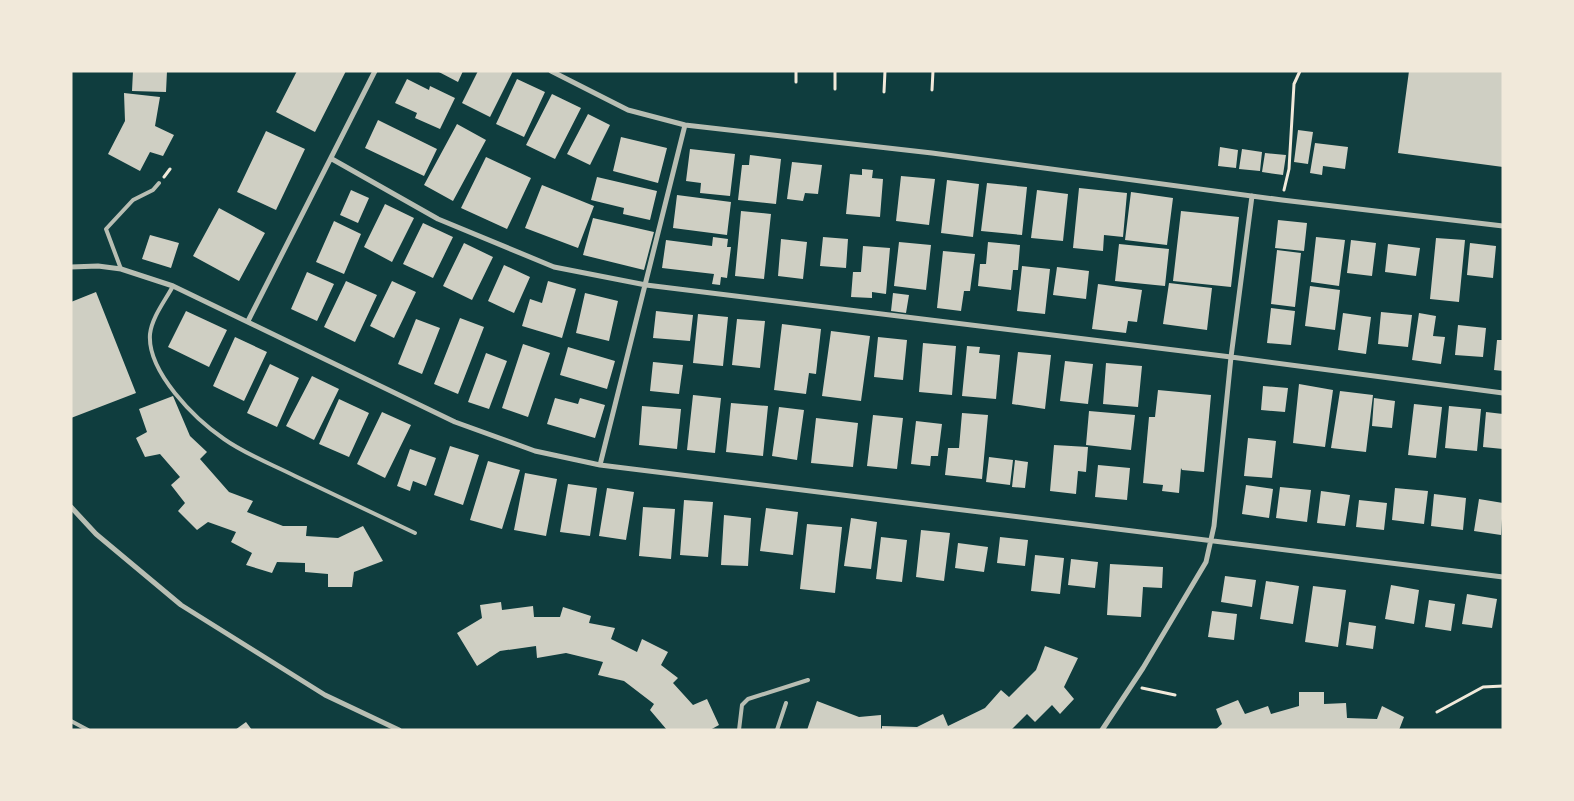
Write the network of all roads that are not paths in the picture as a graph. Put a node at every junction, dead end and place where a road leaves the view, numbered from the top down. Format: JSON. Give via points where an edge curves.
{"nodes":[{"id":1,"x":375,"y":71,"type":"edge"},
{"id":2,"x":551,"y":71,"type":"edge"},
{"id":3,"x":685,"y":125,"type":"junction"},
{"id":4,"x":332,"y":159,"type":"junction"},
{"id":5,"x":159,"y":183,"type":"dead end"},
{"id":6,"x":1252,"y":196,"type":"junction"},
{"id":7,"x":1503,"y":226,"type":"edge"},
{"id":8,"x":71,"y":267,"type":"edge"},
{"id":9,"x":121,"y":269,"type":"junction"},
{"id":10,"x":646,"y":285,"type":"junction"},
{"id":11,"x":173,"y":286,"type":"junction"},
{"id":12,"x":248,"y":321,"type":"junction"},
{"id":13,"x":1231,"y":357,"type":"junction"},
{"id":14,"x":1503,"y":393,"type":"edge"},
{"id":15,"x":600,"y":465,"type":"junction"},
{"id":16,"x":71,"y":507,"type":"edge"},
{"id":17,"x":415,"y":532,"type":"dead end"},
{"id":18,"x":1211,"y":541,"type":"junction"},
{"id":19,"x":1503,"y":576,"type":"edge"},
{"id":20,"x":808,"y":680,"type":"dead end"},
{"id":21,"x":786,"y":703,"type":"dead end"},
{"id":22,"x":71,"y":721,"type":"edge"},
{"id":23,"x":88,"y":730,"type":"edge"},
{"id":24,"x":399,"y":730,"type":"edge"},
{"id":25,"x":739,"y":730,"type":"edge"},
{"id":26,"x":777,"y":730,"type":"edge"},
{"id":27,"x":1102,"y":730,"type":"edge"}],
"edges":[{"from":1,"to":4,"type":"street"},
{"from":2,"to":3,"type":"street","via":[[628,110]]},
{"from":3,"to":6,"type":"street","via":[[932,153]]},
{"from":3,"to":10,"type":"street"},
{"from":4,"to":10,"type":"street","via":[[438,219],[545,263]]},
{"from":4,"to":12,"type":"street"},
{"from":5,"to":9,"type":"lane","via":[[153,190],[133,200],[106,229]]},
{"from":6,"to":7,"type":"street"},
{"from":6,"to":13,"type":"street"},
{"from":8,"to":9,"type":"street"},
{"from":9,"to":11,"type":"street"},
{"from":10,"to":13,"type":"street"},
{"from":10,"to":15,"type":"street"},
{"from":11,"to":12,"type":"street"},
{"from":11,"to":17,"type":"lane","via":[[152,324],[150,344],[165,379],[189,409],[205,425],[243,451]]},
{"from":12,"to":15,"type":"street","via":[[455,422],[535,451]]},
{"from":13,"to":14,"type":"street"},
{"from":13,"to":18,"type":"street"},
{"from":15,"to":18,"type":"street"},
{"from":16,"to":24,"type":"street","via":[[96,534],[181,605],[325,694]]},
{"from":18,"to":19,"type":"street"},
{"from":18,"to":27,"type":"street","via":[[1206,562]]},
{"from":20,"to":25,"type":"lane","via":[[748,699],[742,705]]},
{"from":21,"to":26,"type":"lane"},
{"from":22,"to":23,"type":"lane"}]}
